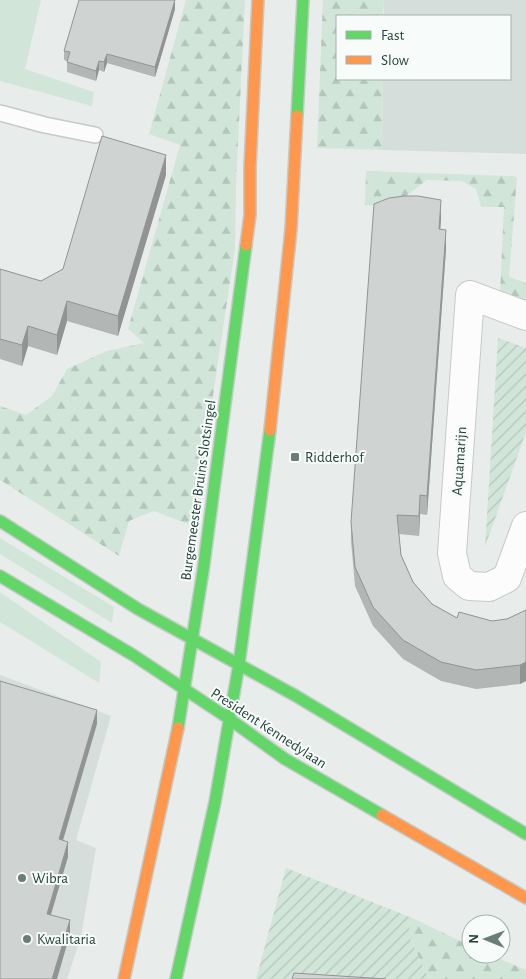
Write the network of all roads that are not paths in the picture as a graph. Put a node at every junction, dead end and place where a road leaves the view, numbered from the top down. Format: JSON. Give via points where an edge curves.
{"nodes":[{"id":1,"x":258,"y":0,"type":"edge"},
{"id":2,"x":304,"y":0,"type":"edge"},
{"id":3,"x":0,"y":113,"type":"edge"},
{"id":4,"x":96,"y":135,"type":"dead end"},
{"id":5,"x":526,"y":316,"type":"edge"},
{"id":6,"x":0,"y":521,"type":"edge"},
{"id":7,"x":526,"y":526,"type":"edge"},
{"id":8,"x":0,"y":576,"type":"edge"},
{"id":9,"x":193,"y":638,"type":"junction"},
{"id":10,"x":238,"y":664,"type":"junction"},
{"id":11,"x":184,"y":690,"type":"junction"},
{"id":12,"x":228,"y":718,"type":"junction"},
{"id":13,"x":526,"y":834,"type":"edge"},
{"id":14,"x":526,"y":898,"type":"edge"},
{"id":15,"x":124,"y":979,"type":"edge"},
{"id":16,"x":176,"y":979,"type":"edge"}],
"edges":[{"from":1,"to":9,"type":"street","name":"Burgemeester Bruins Slotsingel","via":[[250,215]]},
{"from":2,"to":10,"type":"street","via":[[290,239],[268,454]]},
{"from":3,"to":4,"type":"lane"},
{"from":5,"to":7,"type":"street","name":"Aquamarijn","via":[[470,294],[452,553],[457,576],[469,586],[488,587],[507,578]]},
{"from":6,"to":9,"type":"street","via":[[138,609]]},
{"from":8,"to":11,"type":"street","name":"President Kennedylaan","via":[[133,655]]},
{"from":9,"to":10,"type":"street"},
{"from":9,"to":11,"type":"street","name":"Burgemeester Bruins Slotsingel"},
{"from":10,"to":12,"type":"street"},
{"from":10,"to":13,"type":"street"},
{"from":11,"to":12,"type":"street","name":"President Kennedylaan"},
{"from":11,"to":15,"type":"street","name":"Burgemeester Bruins Slotsingel"},
{"from":12,"to":14,"type":"street","name":"President Kennedylaan","via":[[285,759]]},
{"from":12,"to":16,"type":"street","via":[[215,802]]}]}
